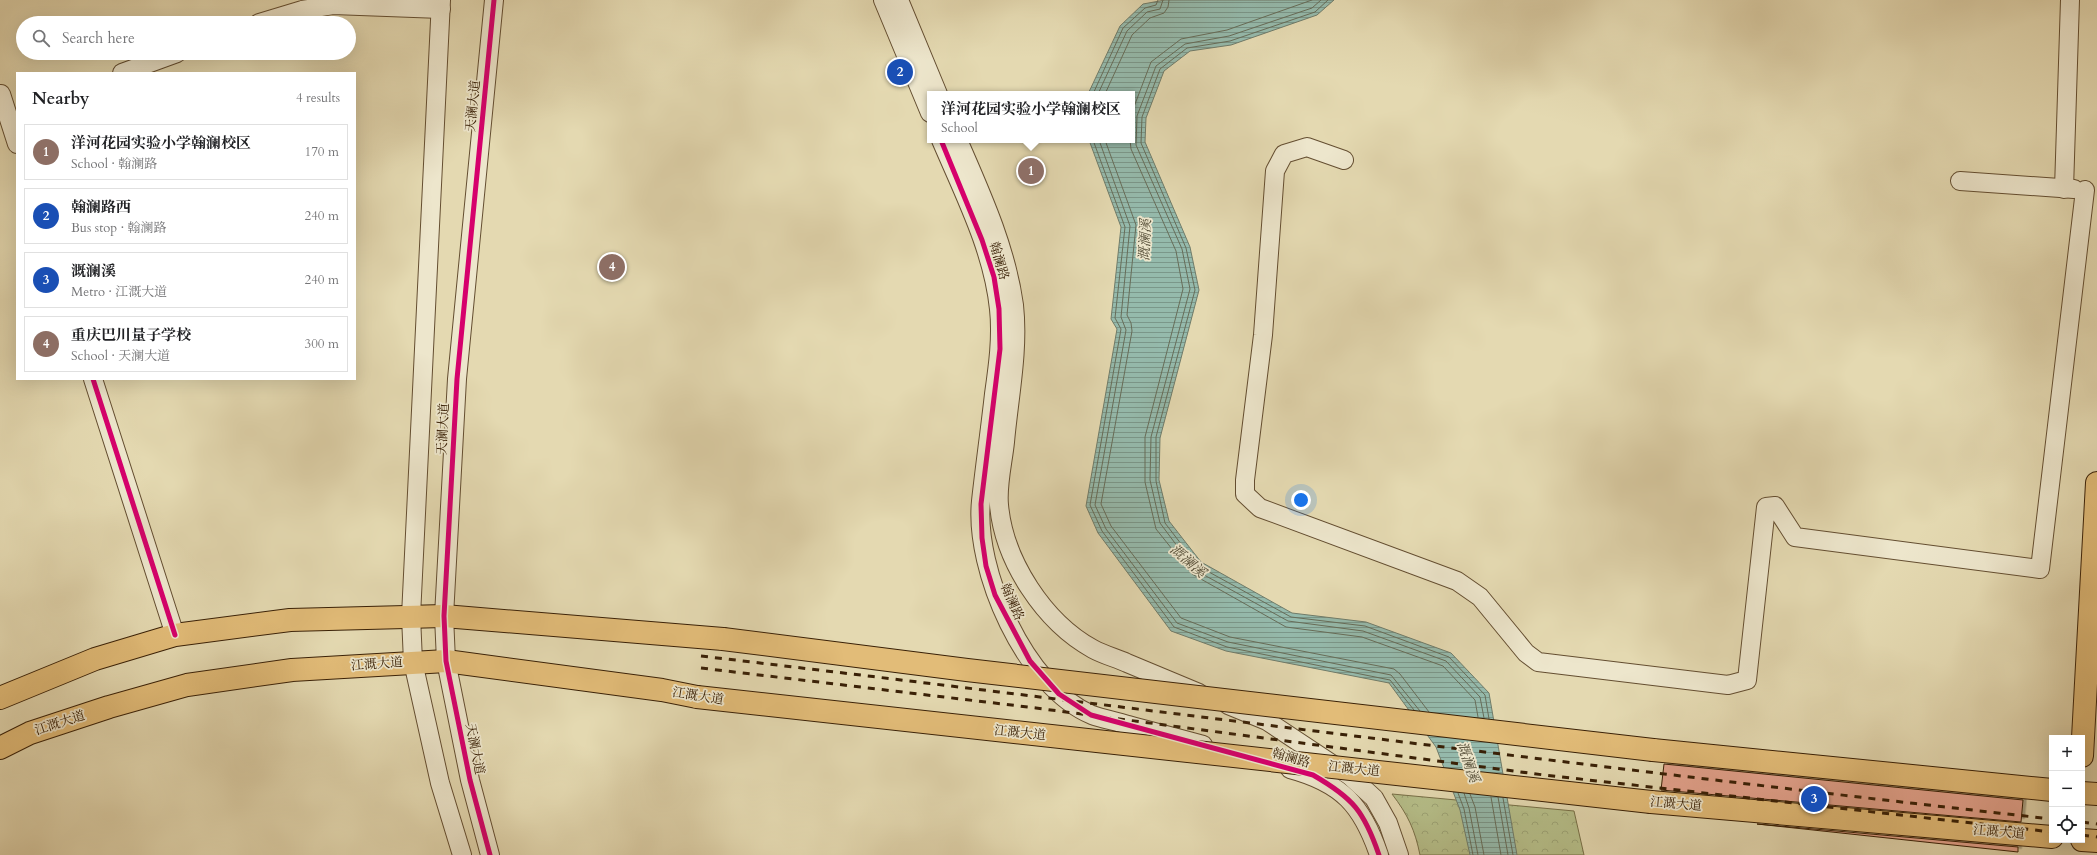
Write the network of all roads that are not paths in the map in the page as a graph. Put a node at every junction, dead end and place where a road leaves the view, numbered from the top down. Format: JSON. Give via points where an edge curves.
{"nodes":[{"id":1,"x":494,"y":0,"type":"edge"},
{"id":2,"x":883,"y":0,"type":"edge"},
{"id":3,"x":899,"y":0,"type":"edge"},
{"id":4,"x":2070,"y":0,"type":"edge"},
{"id":5,"x":441,"y":5,"type":"edge"},
{"id":6,"x":282,"y":16,"type":"edge"},
{"id":7,"x":158,"y":60,"type":"edge"},
{"id":8,"x":125,"y":72,"type":"edge"},
{"id":9,"x":937,"y":91,"type":"edge"},
{"id":10,"x":6,"y":95,"type":"edge"},
{"id":11,"x":927,"y":106,"type":"edge"},
{"id":12,"x":16,"y":140,"type":"edge"},
{"id":13,"x":942,"y":143,"type":"edge"},
{"id":14,"x":959,"y":143,"type":"edge"},
{"id":15,"x":1344,"y":160,"type":"dead end"},
{"id":16,"x":1960,"y":181,"type":"dead end"},
{"id":17,"x":2064,"y":189,"type":"junction"},
{"id":18,"x":2091,"y":191,"type":"edge"},
{"id":19,"x":93,"y":380,"type":"edge"},
{"id":20,"x":2097,"y":483,"type":"edge"},
{"id":21,"x":411,"y":616,"type":"junction"},
{"id":22,"x":444,"y":616,"type":"junction"},
{"id":23,"x":175,"y":635,"type":"junction"},
{"id":24,"x":446,"y":661,"type":"junction"},
{"id":25,"x":413,"y":662,"type":"junction"},
{"id":26,"x":0,"y":698,"type":"edge"},
{"id":27,"x":2083,"y":735,"type":"edge"},
{"id":28,"x":0,"y":748,"type":"edge"},
{"id":29,"x":2049,"y":790,"type":"edge"},
{"id":30,"x":2085,"y":793,"type":"edge"},
{"id":31,"x":2097,"y":794,"type":"edge"},
{"id":32,"x":2049,"y":837,"type":"edge"},
{"id":33,"x":2085,"y":840,"type":"edge"},
{"id":34,"x":2097,"y":842,"type":"edge"},
{"id":35,"x":2076,"y":843,"type":"edge"},
{"id":36,"x":462,"y":855,"type":"edge"},
{"id":37,"x":490,"y":855,"type":"edge"},
{"id":38,"x":1379,"y":855,"type":"edge"},
{"id":39,"x":1399,"y":855,"type":"edge"},
{"id":40,"x":2076,"y":855,"type":"edge"}],
"edges":[{"from":1,"to":22,"type":"street","name":"天澜大道","via":[[457,379]]},
{"from":2,"to":11,"type":"street"},
{"from":3,"to":9,"type":"street"},
{"from":4,"to":17,"type":"street"},
{"from":5,"to":6,"type":"street","via":[[333,5]]},
{"from":5,"to":21,"type":"street","name":"天澜大道"},
{"from":7,"to":8,"type":"street"},
{"from":10,"to":12,"type":"street"},
{"from":13,"to":38,"type":"street","name":"翰澜路","via":[[982,240],[994,277],[999,309],[1000,350],[981,504],[982,538],[986,566],[995,595],[1030,661],[1059,694],[1091,715],[1312,775],[1338,789],[1359,811],[1371,832]]},
{"from":14,"to":39,"type":"street","name":"翰澜路","via":[[996,234],[1008,271],[1014,306],[1014,350],[998,504],[1003,532],[1024,578],[1043,606],[1064,628],[1093,649],[1267,721],[1350,776],[1374,798],[1388,823]]},
{"from":15,"to":18,"type":"street","via":[[1307,147],[1284,154],[1275,171],[1263,335],[1245,494],[1260,508],[1457,581],[1480,597],[1526,653],[1538,662],[1728,684],[1747,680],[1766,508],[1775,506],[1795,537],[2040,569]]},
{"from":16,"to":17,"type":"street"},
{"from":17,"to":18,"type":"street"},
{"from":19,"to":23,"type":"street"},
{"from":20,"to":27,"type":"main road"},
{"from":21,"to":22,"type":"main road"},
{"from":21,"to":23,"type":"main road","via":[[290,620]]},
{"from":21,"to":25,"type":"street","name":"天澜大道"},
{"from":22,"to":24,"type":"street","name":"天澜大道"},
{"from":22,"to":29,"type":"main road","bridge":true,"via":[[723,639],[1654,750]]},
{"from":23,"to":26,"type":"main road","via":[[95,658]]},
{"from":24,"to":25,"type":"main road","name":"江溉大道"},
{"from":24,"to":32,"type":"main road","name":"江溉大道","bridge":true,"via":[[698,697],[1651,802]]},
{"from":24,"to":37,"type":"street","name":"天澜大道","via":[[470,780]]},
{"from":25,"to":28,"type":"main road","name":"江溉大道","via":[[292,670],[187,685],[30,733]]},
{"from":25,"to":36,"type":"street","name":"天澜大道","via":[[440,783]]},
{"from":30,"to":31,"type":"main road"},
{"from":33,"to":34,"type":"main road"},
{"from":35,"to":40,"type":"main road"}]}
